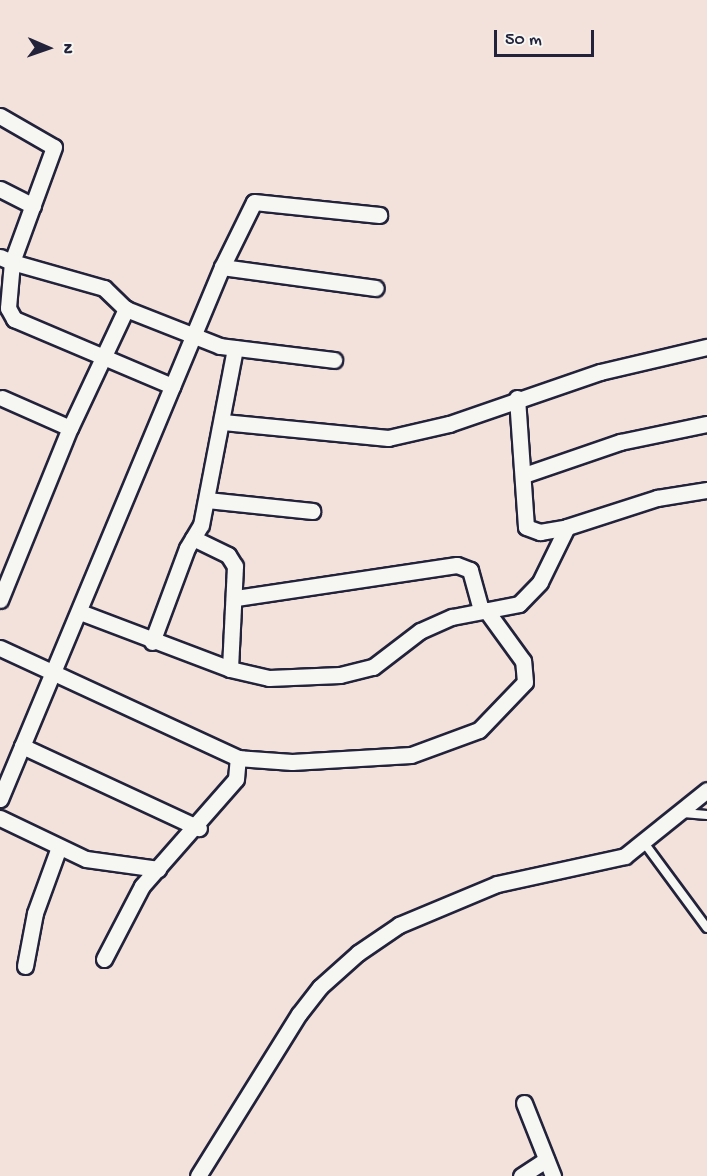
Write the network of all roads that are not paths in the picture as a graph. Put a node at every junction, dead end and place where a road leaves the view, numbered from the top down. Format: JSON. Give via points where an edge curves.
{"nodes":[{"id":1,"x":0,"y":116,"type":"edge"},
{"id":2,"x":0,"y":189,"type":"edge"},
{"id":3,"x":33,"y":206,"type":"junction"},
{"id":4,"x":379,"y":215,"type":"dead end"},
{"id":5,"x":6,"y":260,"type":"edge"},
{"id":6,"x":222,"y":267,"type":"junction"},
{"id":7,"x":376,"y":288,"type":"dead end"},
{"id":8,"x":126,"y":309,"type":"junction"},
{"id":9,"x":192,"y":336,"type":"junction"},
{"id":10,"x":707,"y":347,"type":"edge"},
{"id":11,"x":235,"y":348,"type":"junction"},
{"id":12,"x":103,"y":355,"type":"junction"},
{"id":13,"x":334,"y":360,"type":"dead end"},
{"id":14,"x":172,"y":387,"type":"junction"},
{"id":15,"x":2,"y":398,"type":"dead end"},
{"id":16,"x":517,"y":398,"type":"junction"},
{"id":17,"x":223,"y":422,"type":"junction"},
{"id":18,"x":707,"y":424,"type":"edge"},
{"id":19,"x":70,"y":428,"type":"junction"},
{"id":20,"x":524,"y":475,"type":"junction"},
{"id":21,"x":707,"y":490,"type":"edge"},
{"id":22,"x":207,"y":500,"type":"junction"},
{"id":23,"x":312,"y":511,"type":"dead end"},
{"id":24,"x":567,"y":527,"type":"junction"},
{"id":25,"x":193,"y":538,"type":"junction"},
{"id":26,"x":236,"y":598,"type":"junction"},
{"id":27,"x":0,"y":600,"type":"edge"},
{"id":28,"x":484,"y":610,"type":"junction"},
{"id":29,"x":80,"y":612,"type":"junction"},
{"id":30,"x":152,"y":642,"type":"junction"},
{"id":31,"x":0,"y":648,"type":"edge"},
{"id":32,"x":230,"y":669,"type":"junction"},
{"id":33,"x":53,"y":672,"type":"junction"},
{"id":34,"x":22,"y":746,"type":"junction"},
{"id":35,"x":238,"y":758,"type":"junction"},
{"id":36,"x":707,"y":790,"type":"edge"},
{"id":37,"x":0,"y":799,"type":"edge"},
{"id":38,"x":683,"y":813,"type":"junction"},
{"id":39,"x":707,"y":815,"type":"edge"},
{"id":40,"x":0,"y":818,"type":"edge"},
{"id":41,"x":199,"y":828,"type":"junction"},
{"id":42,"x":645,"y":844,"type":"junction"},
{"id":43,"x":60,"y":847,"type":"junction"},
{"id":44,"x":158,"y":869,"type":"junction"},
{"id":45,"x":707,"y":928,"type":"edge"},
{"id":46,"x":104,"y":959,"type":"dead end"},
{"id":47,"x":26,"y":966,"type":"dead end"},
{"id":48,"x":524,"y":1102,"type":"dead end"},
{"id":49,"x":546,"y":1160,"type":"junction"},
{"id":50,"x":198,"y":1176,"type":"edge"},
{"id":51,"x":521,"y":1176,"type":"edge"},
{"id":52,"x":553,"y":1176,"type":"edge"}],
"edges":[{"from":1,"to":3,"type":"street","via":[[54,147]]},
{"from":2,"to":3,"type":"street"},
{"from":3,"to":5,"type":"street"},
{"from":4,"to":6,"type":"street","via":[[254,202]]},
{"from":5,"to":8,"type":"street","via":[[104,288]]},
{"from":5,"to":12,"type":"street","via":[[8,308],[14,319],[45,336]]},
{"from":6,"to":7,"type":"street"},
{"from":6,"to":9,"type":"street"},
{"from":8,"to":9,"type":"street"},
{"from":8,"to":12,"type":"street"},
{"from":9,"to":11,"type":"street"},
{"from":9,"to":14,"type":"street"},
{"from":10,"to":16,"type":"street"},
{"from":11,"to":13,"type":"street"},
{"from":11,"to":17,"type":"street"},
{"from":12,"to":14,"type":"street"},
{"from":12,"to":19,"type":"street"},
{"from":14,"to":29,"type":"street"},
{"from":15,"to":19,"type":"street"},
{"from":16,"to":17,"type":"street","via":[[449,424],[388,438]]},
{"from":16,"to":20,"type":"street"},
{"from":17,"to":22,"type":"street"},
{"from":18,"to":20,"type":"street","via":[[620,442]]},
{"from":19,"to":27,"type":"street"},
{"from":20,"to":24,"type":"street","via":[[524,517],[530,532]]},
{"from":21,"to":24,"type":"street","via":[[657,498]]},
{"from":22,"to":23,"type":"street"},
{"from":22,"to":25,"type":"street"},
{"from":24,"to":28,"type":"street","via":[[540,582],[519,603]]},
{"from":25,"to":26,"type":"street","via":[[228,555],[235,566]]},
{"from":25,"to":30,"type":"street"},
{"from":26,"to":28,"type":"street","via":[[457,565],[470,570]]},
{"from":26,"to":32,"type":"street"},
{"from":28,"to":32,"type":"street","via":[[420,631],[362,670],[300,679]]},
{"from":28,"to":35,"type":"street","via":[[527,675],[479,730],[411,755],[292,762]]},
{"from":29,"to":30,"type":"street"},
{"from":29,"to":33,"type":"street"},
{"from":30,"to":32,"type":"street"},
{"from":31,"to":33,"type":"street"},
{"from":33,"to":34,"type":"street"},
{"from":33,"to":35,"type":"street"},
{"from":34,"to":37,"type":"street"},
{"from":34,"to":41,"type":"street"},
{"from":35,"to":41,"type":"street","via":[[236,779]]},
{"from":36,"to":38,"type":"street"},
{"from":38,"to":39,"type":"lane"},
{"from":38,"to":42,"type":"street"},
{"from":40,"to":43,"type":"street"},
{"from":41,"to":44,"type":"street"},
{"from":42,"to":45,"type":"lane"},
{"from":42,"to":50,"type":"street","via":[[600,865],[537,872],[497,884],[399,925],[358,953],[299,1014]]},
{"from":43,"to":44,"type":"street","via":[[96,862]]},
{"from":43,"to":47,"type":"street","via":[[35,913]]},
{"from":44,"to":46,"type":"street","via":[[122,919]]},
{"from":48,"to":49,"type":"street"},
{"from":49,"to":51,"type":"street"},
{"from":49,"to":52,"type":"street"}]}
